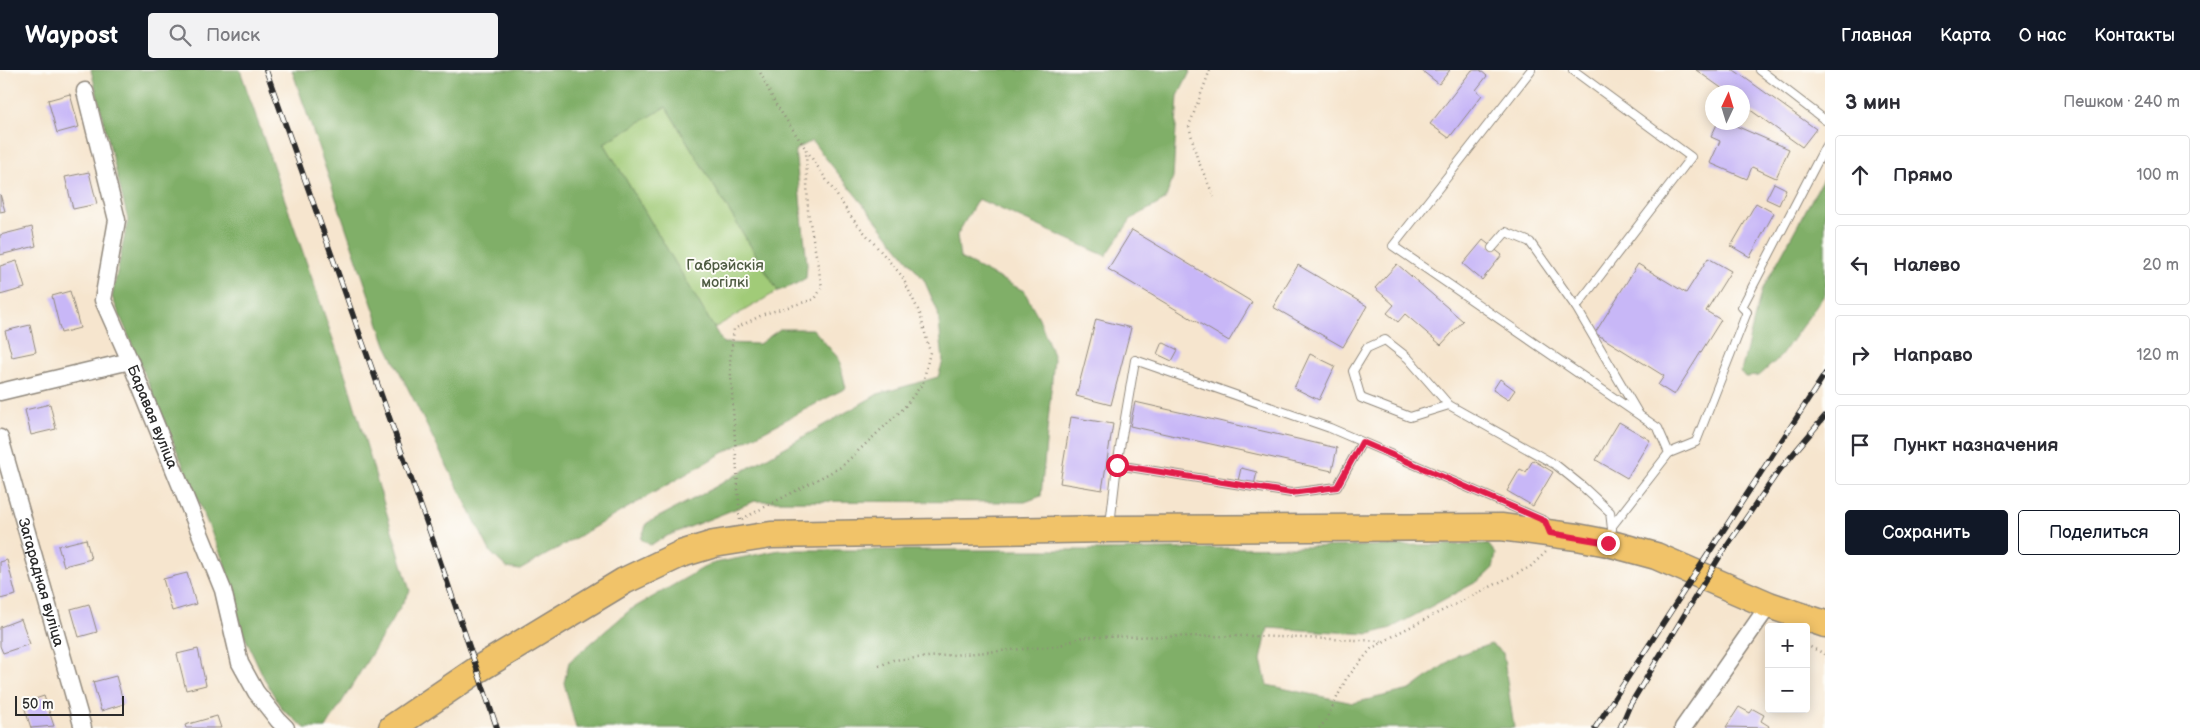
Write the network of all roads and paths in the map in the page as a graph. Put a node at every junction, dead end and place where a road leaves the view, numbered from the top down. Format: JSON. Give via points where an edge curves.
{"nodes":[{"id":1,"x":759,"y":70,"type":"edge"},
{"id":2,"x":1210,"y":70,"type":"edge"},
{"id":3,"x":1531,"y":70,"type":"edge"},
{"id":4,"x":1573,"y":70,"type":"edge"},
{"id":5,"x":1760,"y":70,"type":"edge"},
{"id":6,"x":85,"y":91,"type":"dead end"},
{"id":7,"x":1825,"y":120,"type":"edge"},
{"id":8,"x":1825,"y":147,"type":"edge"},
{"id":9,"x":806,"y":148,"type":"junction"},
{"id":10,"x":1214,"y":197,"type":"dead end"},
{"id":11,"x":1492,"y":248,"type":"dead end"},
{"id":12,"x":1576,"y":307,"type":"junction"},
{"id":13,"x":130,"y":361,"type":"junction"},
{"id":14,"x":0,"y":392,"type":"edge"},
{"id":15,"x":1449,"y":404,"type":"junction"},
{"id":16,"x":1639,"y":415,"type":"junction"},
{"id":17,"x":0,"y":438,"type":"edge"},
{"id":18,"x":1362,"y":442,"type":"junction"},
{"id":19,"x":1669,"y":454,"type":"junction"},
{"id":20,"x":1117,"y":465,"type":"junction"},
{"id":21,"x":740,"y":529,"type":"junction"},
{"id":22,"x":1110,"y":529,"type":"junction"},
{"id":23,"x":1550,"y":533,"type":"junction"},
{"id":24,"x":1610,"y":534,"type":"junction"},
{"id":25,"x":1770,"y":605,"type":"junction"},
{"id":26,"x":1825,"y":624,"type":"edge"},
{"id":27,"x":1386,"y":641,"type":"junction"},
{"id":28,"x":1810,"y":647,"type":"edge"},
{"id":29,"x":1825,"y":654,"type":"edge"},
{"id":30,"x":879,"y":666,"type":"dead end"},
{"id":31,"x":82,"y":728,"type":"edge"},
{"id":32,"x":286,"y":728,"type":"edge"},
{"id":33,"x":392,"y":728,"type":"edge"},
{"id":34,"x":1319,"y":728,"type":"edge"},
{"id":35,"x":1683,"y":728,"type":"edge"}],
"edges":[{"from":1,"to":9,"type":"path","via":[[774,103]]},
{"from":2,"to":10,"type":"path","via":[[1189,126],[1197,158]]},
{"from":3,"to":16,"type":"lane","via":[[1393,246]]},
{"from":4,"to":12,"type":"lane","via":[[1692,157]]},
{"from":5,"to":7,"type":"lane"},
{"from":6,"to":13,"type":"street","name":"Баравая вуліца","via":[[117,220],[103,300]]},
{"from":8,"to":19,"type":"lane","via":[[1742,306],[1747,312],[1696,442]]},
{"from":9,"to":21,"type":"path","via":[[808,212],[822,287],[815,298],[764,314],[734,329],[730,361]]},
{"from":9,"to":21,"type":"path","via":[[852,218],[902,276],[920,314],[930,352],[923,383],[903,409],[841,467]]},
{"from":11,"to":12,"type":"lane","via":[[1506,232],[1530,242]]},
{"from":12,"to":16,"type":"lane"},
{"from":13,"to":14,"type":"street"},
{"from":13,"to":32,"type":"street","name":"Баравая вуліца","via":[[223,590],[240,663],[256,692]]},
{"from":15,"to":15,"type":"lane","via":[[1408,358],[1384,340],[1367,348],[1354,371],[1361,398],[1410,417]]},
{"from":15,"to":24,"type":"lane","via":[[1556,465],[1610,512]]},
{"from":16,"to":19,"type":"lane","via":[[1658,428]]},
{"from":17,"to":31,"type":"street","name":"Загарадная вуліца"},
{"from":18,"to":20,"type":"lane","via":[[1337,487],[1291,493]]},
{"from":18,"to":20,"type":"lane","via":[[1135,360]]},
{"from":18,"to":23,"type":"lane","via":[[1545,521]]},
{"from":19,"to":24,"type":"lane"},
{"from":20,"to":22,"type":"lane"},
{"from":21,"to":22,"type":"main road","via":[[771,535]]},
{"from":21,"to":33,"type":"main road","via":[[624,581],[478,670]]},
{"from":22,"to":23,"type":"main road","via":[[1501,527]]},
{"from":23,"to":24,"type":"main road"},
{"from":23,"to":27,"type":"path","via":[[1548,550],[1530,567]]},
{"from":24,"to":25,"type":"main road"},
{"from":25,"to":26,"type":"main road"},
{"from":25,"to":35,"type":"street"},
{"from":27,"to":30,"type":"path","via":[[1251,636],[1082,637],[1058,646],[893,660]]},
{"from":27,"to":34,"type":"path","via":[[1372,649],[1346,679]]},
{"from":28,"to":29,"type":"path"}]}
